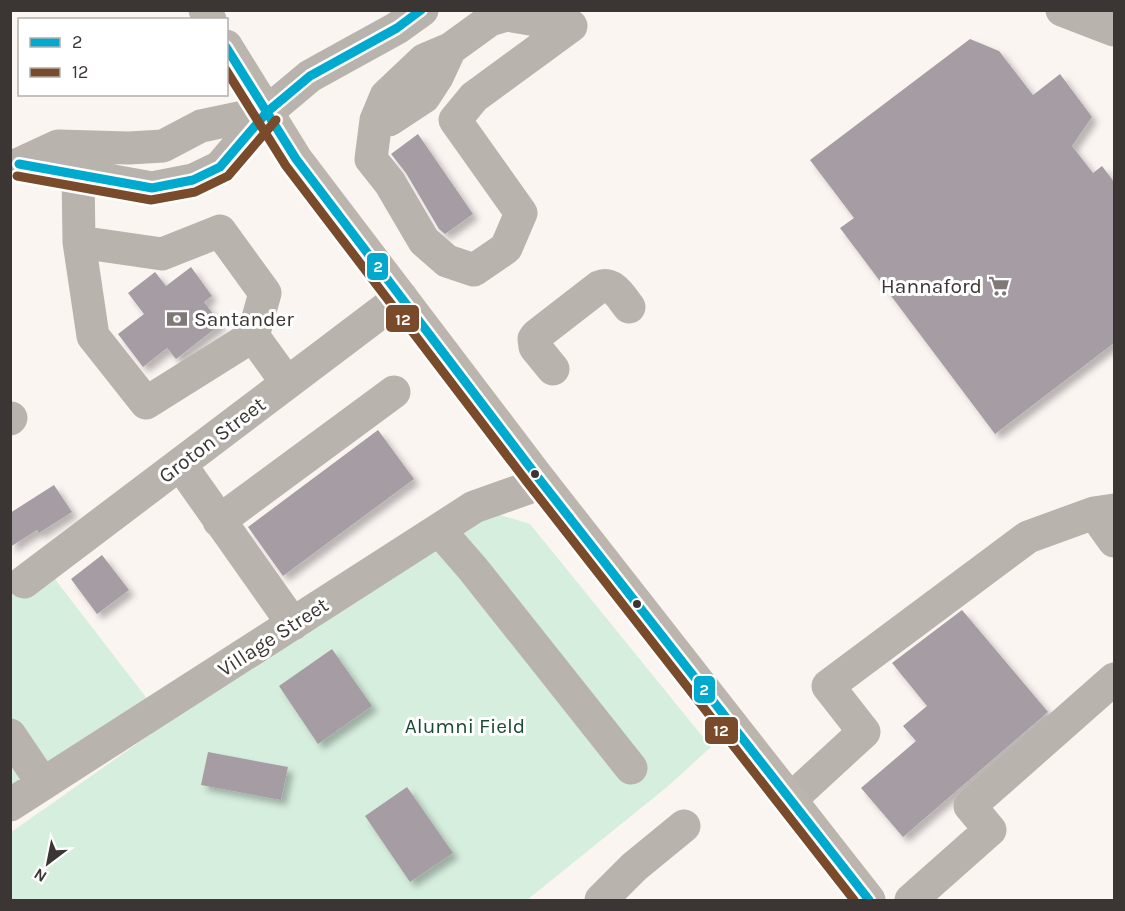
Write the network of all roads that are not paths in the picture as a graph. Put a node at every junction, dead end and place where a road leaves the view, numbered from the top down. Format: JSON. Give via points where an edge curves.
{"nodes":[{"id":1,"x":422,"y":10,"type":"edge"},
{"id":2,"x":1062,"y":10,"type":"edge"},
{"id":3,"x":1107,"y":22,"type":"edge"},
{"id":4,"x":228,"y":49,"type":"edge"},
{"id":5,"x":267,"y":112,"type":"junction"},
{"id":6,"x":376,"y":120,"type":"joint"},
{"id":7,"x":78,"y":174,"type":"junction"},
{"id":8,"x":79,"y":242,"type":"junction"},
{"id":9,"x":401,"y":297,"type":"junction"},
{"id":10,"x":629,"y":307,"type":"dead end"},
{"id":11,"x":253,"y":336,"type":"junction"},
{"id":12,"x":553,"y":369,"type":"dead end"},
{"id":13,"x":287,"y":383,"type":"junction"},
{"id":14,"x":394,"y":392,"type":"dead end"},
{"id":15,"x":180,"y":464,"type":"junction"},
{"id":16,"x":542,"y":483,"type":"junction"},
{"id":17,"x":1104,"y":511,"type":"edge"},
{"id":18,"x":219,"y":520,"type":"junction"},
{"id":19,"x":439,"y":530,"type":"junction"},
{"id":20,"x":1114,"y":541,"type":"edge"},
{"id":21,"x":24,"y":582,"type":"dead end"},
{"id":22,"x":293,"y":624,"type":"junction"},
{"id":23,"x":1114,"y":679,"type":"edge"},
{"id":24,"x":10,"y":735,"type":"edge"},
{"id":25,"x":632,"y":768,"type":"dead end"},
{"id":26,"x":43,"y":784,"type":"junction"},
{"id":27,"x":790,"y":800,"type":"junction"},
{"id":28,"x":10,"y":805,"type":"edge"},
{"id":29,"x":684,"y":826,"type":"dead end"},
{"id":30,"x":601,"y":900,"type":"edge"},
{"id":31,"x":867,"y":900,"type":"edge"},
{"id":32,"x":911,"y":900,"type":"edge"}],
"edges":[{"from":1,"to":5,"type":"street","via":[[310,76]]},
{"from":2,"to":3,"type":"street"},
{"from":4,"to":5,"type":"main road"},
{"from":5,"to":7,"type":"street","via":[[220,167],[193,180],[152,188]]},
{"from":5,"to":7,"type":"street","via":[[201,126],[163,146],[58,146],[18,164]]},
{"from":5,"to":9,"type":"main road","via":[[295,159]]},
{"from":6,"to":6,"type":"street","via":[[386,96],[424,60],[450,49],[490,20],[507,15],[571,26],[474,97],[455,120],[521,213],[506,248],[474,270],[447,261],[424,241],[371,159]]},
{"from":7,"to":8,"type":"street"},
{"from":8,"to":11,"type":"street","via":[[162,254],[220,231],[265,293]]},
{"from":8,"to":11,"type":"street","via":[[93,336],[146,403]]},
{"from":9,"to":13,"type":"street","name":"Groton Street"},
{"from":9,"to":16,"type":"main road"},
{"from":10,"to":12,"type":"street","via":[[611,286],[604,285],[537,335],[535,347]]},
{"from":11,"to":13,"type":"street"},
{"from":13,"to":15,"type":"street","name":"Groton Street"},
{"from":14,"to":18,"type":"street"},
{"from":15,"to":18,"type":"street"},
{"from":15,"to":21,"type":"street","name":"Groton Street"},
{"from":16,"to":19,"type":"street","name":"Village Street","via":[[474,507]]},
{"from":16,"to":27,"type":"main road"},
{"from":17,"to":20,"type":"street"},
{"from":17,"to":27,"type":"street","via":[[1028,537],[828,686],[864,732]]},
{"from":18,"to":22,"type":"street"},
{"from":19,"to":22,"type":"street","name":"Village Street"},
{"from":19,"to":25,"type":"street"},
{"from":22,"to":26,"type":"street","name":"Village Street"},
{"from":23,"to":32,"type":"street","via":[[970,806],[990,830]]},
{"from":24,"to":26,"type":"street"},
{"from":26,"to":28,"type":"street","name":"Village Street"},
{"from":27,"to":31,"type":"main road"},
{"from":29,"to":30,"type":"street"}]}
